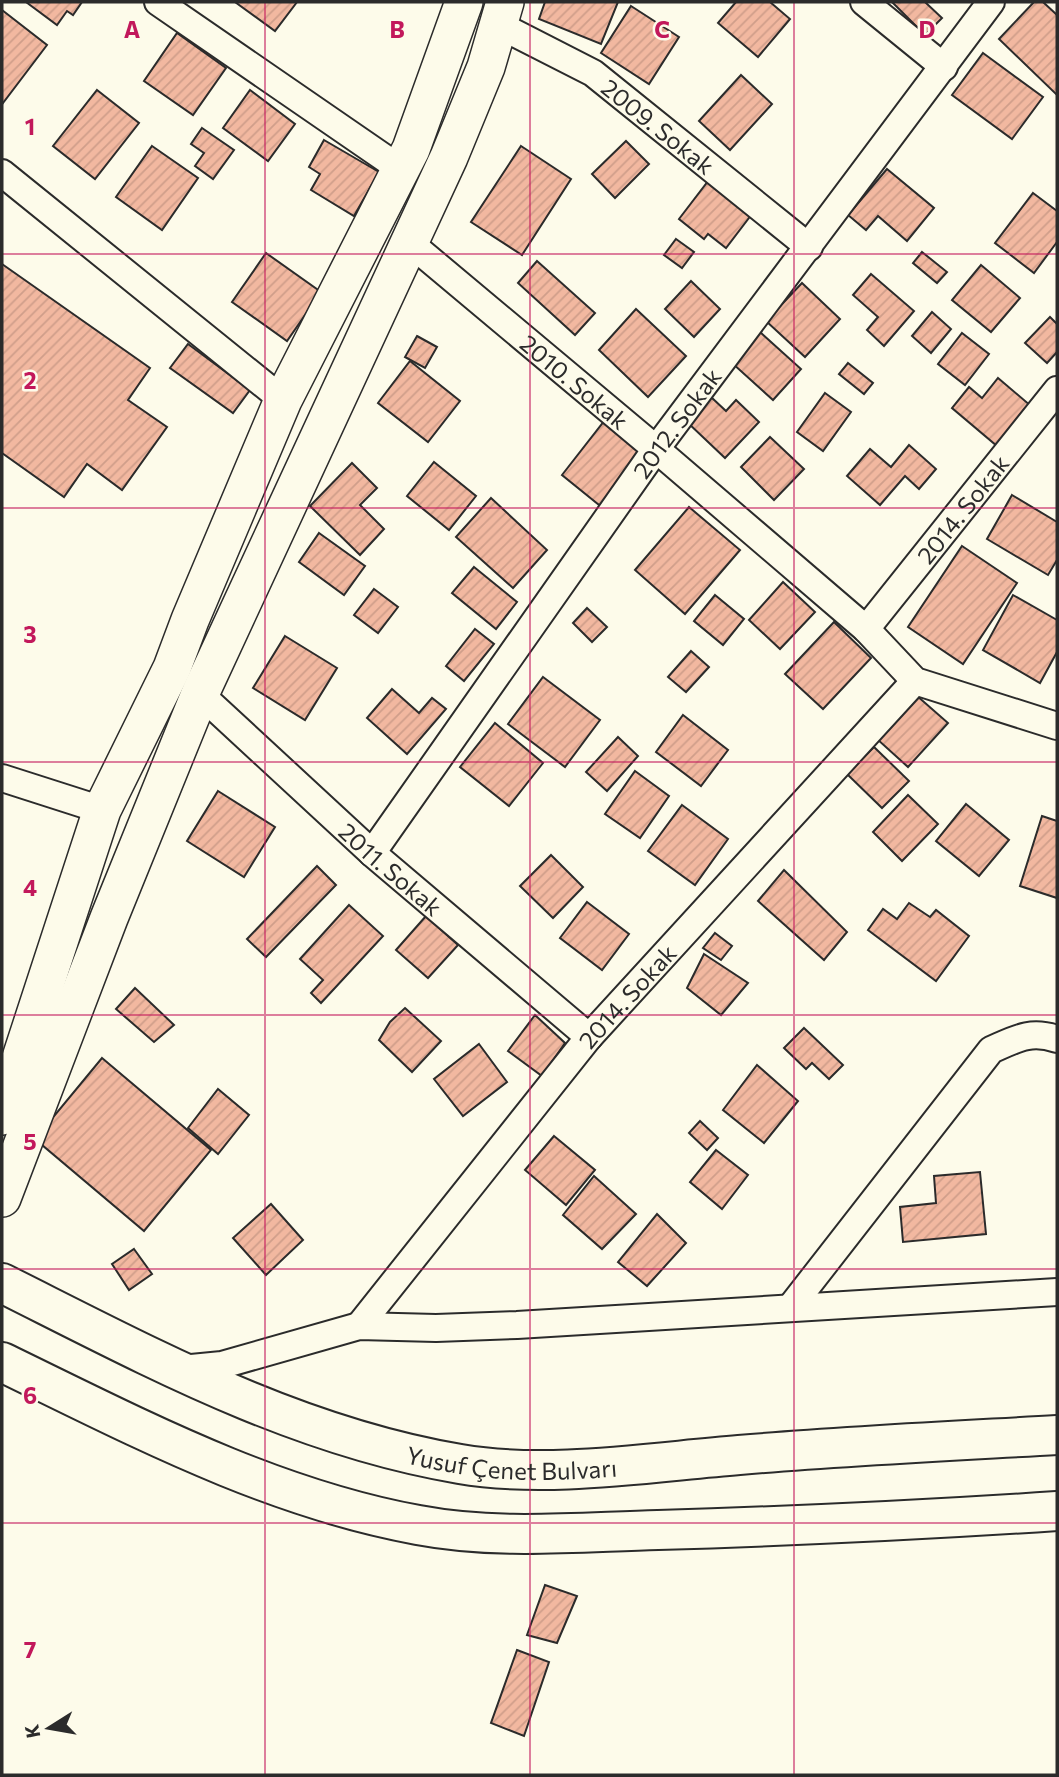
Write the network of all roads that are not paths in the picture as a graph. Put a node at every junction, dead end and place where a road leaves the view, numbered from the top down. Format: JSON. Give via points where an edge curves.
{"nodes":[{"id":1,"x":158,"y":2,"type":"edge"},
{"id":2,"x":464,"y":2,"type":"edge"},
{"id":3,"x":864,"y":2,"type":"edge"},
{"id":4,"x":992,"y":2,"type":"edge"},
{"id":5,"x":501,"y":13,"type":"edge"},
{"id":6,"x":944,"y":67,"type":"junction"},
{"id":7,"x":402,"y":170,"type":"junction"},
{"id":8,"x":2,"y":173,"type":"edge"},
{"id":9,"x":410,"y":243,"type":"junction"},
{"id":10,"x":808,"y":247,"type":"junction"},
{"id":11,"x":1057,"y":390,"type":"edge"},
{"id":12,"x":283,"y":400,"type":"junction"},
{"id":13,"x":656,"y":449,"type":"junction"},
{"id":14,"x":866,"y":629,"type":"junction"},
{"id":15,"x":915,"y":681,"type":"junction"},
{"id":16,"x":200,"y":694,"type":"junction"},
{"id":17,"x":1057,"y":726,"type":"edge"},
{"id":18,"x":2,"y":778,"type":"edge"},
{"id":19,"x":102,"y":810,"type":"junction"},
{"id":20,"x":372,"y":853,"type":"junction"},
{"id":21,"x":589,"y":1037,"type":"junction"},
{"id":22,"x":1057,"y":1039,"type":"edge"},
{"id":23,"x":2,"y":1116,"type":"edge"},
{"id":24,"x":2,"y":1198,"type":"edge"},
{"id":25,"x":2,"y":1283,"type":"edge"},
{"id":26,"x":1057,"y":1292,"type":"edge"},
{"id":27,"x":790,"y":1308,"type":"junction"},
{"id":28,"x":359,"y":1325,"type":"junction"},
{"id":29,"x":2,"y":1362,"type":"edge"},
{"id":30,"x":176,"y":1370,"type":"junction"},
{"id":31,"x":1057,"y":1435,"type":"edge"},
{"id":32,"x":1057,"y":1511,"type":"edge"}],
"edges":[{"from":1,"to":7,"type":"street"},
{"from":2,"to":7,"type":"main road"},
{"from":3,"to":6,"type":"street"},
{"from":4,"to":6,"type":"street","name":"2012. Sokak"},
{"from":5,"to":9,"type":"main road","via":[[486,67]]},
{"from":5,"to":10,"type":"street","name":"2009. Sokak","via":[[593,73]]},
{"from":6,"to":10,"type":"street","name":"2012. Sokak"},
{"from":7,"to":12,"type":"main road"},
{"from":8,"to":12,"type":"street"},
{"from":9,"to":13,"type":"street","name":"2010. Sokak"},
{"from":9,"to":16,"type":"main road"},
{"from":10,"to":13,"type":"street","name":"2012. Sokak"},
{"from":11,"to":14,"type":"street","name":"2014. Sokak"},
{"from":12,"to":19,"type":"main road","via":[[172,668]]},
{"from":13,"to":14,"type":"street","name":"2010. Sokak"},
{"from":13,"to":20,"type":"street","name":"2012. Sokak"},
{"from":14,"to":15,"type":"street","name":"2010. Sokak"},
{"from":15,"to":17,"type":"street"},
{"from":15,"to":21,"type":"street","name":"2014. Sokak"},
{"from":16,"to":20,"type":"street","name":"2011. Sokak"},
{"from":16,"to":24,"type":"main road"},
{"from":18,"to":19,"type":"street"},
{"from":19,"to":23,"type":"main road"},
{"from":20,"to":21,"type":"street","name":"2011. Sokak"},
{"from":21,"to":28,"type":"street","name":"2014. Sokak"},
{"from":22,"to":27,"type":"street","via":[[1041,1034],[991,1050]]},
{"from":25,"to":30,"type":"highway","name":"Yusuf Çenet Bulvarı"},
{"from":26,"to":27,"type":"street"},
{"from":27,"to":28,"type":"street","via":[[517,1325]]},
{"from":28,"to":30,"type":"street","via":[[222,1365]]},
{"from":29,"to":32,"type":"highway","via":[[217,1465],[321,1500],[417,1525],[519,1534]]},
{"from":30,"to":31,"type":"highway","name":"Yusuf Çenet Bulvarı","via":[[307,1425],[463,1465],[587,1467]]}]}
